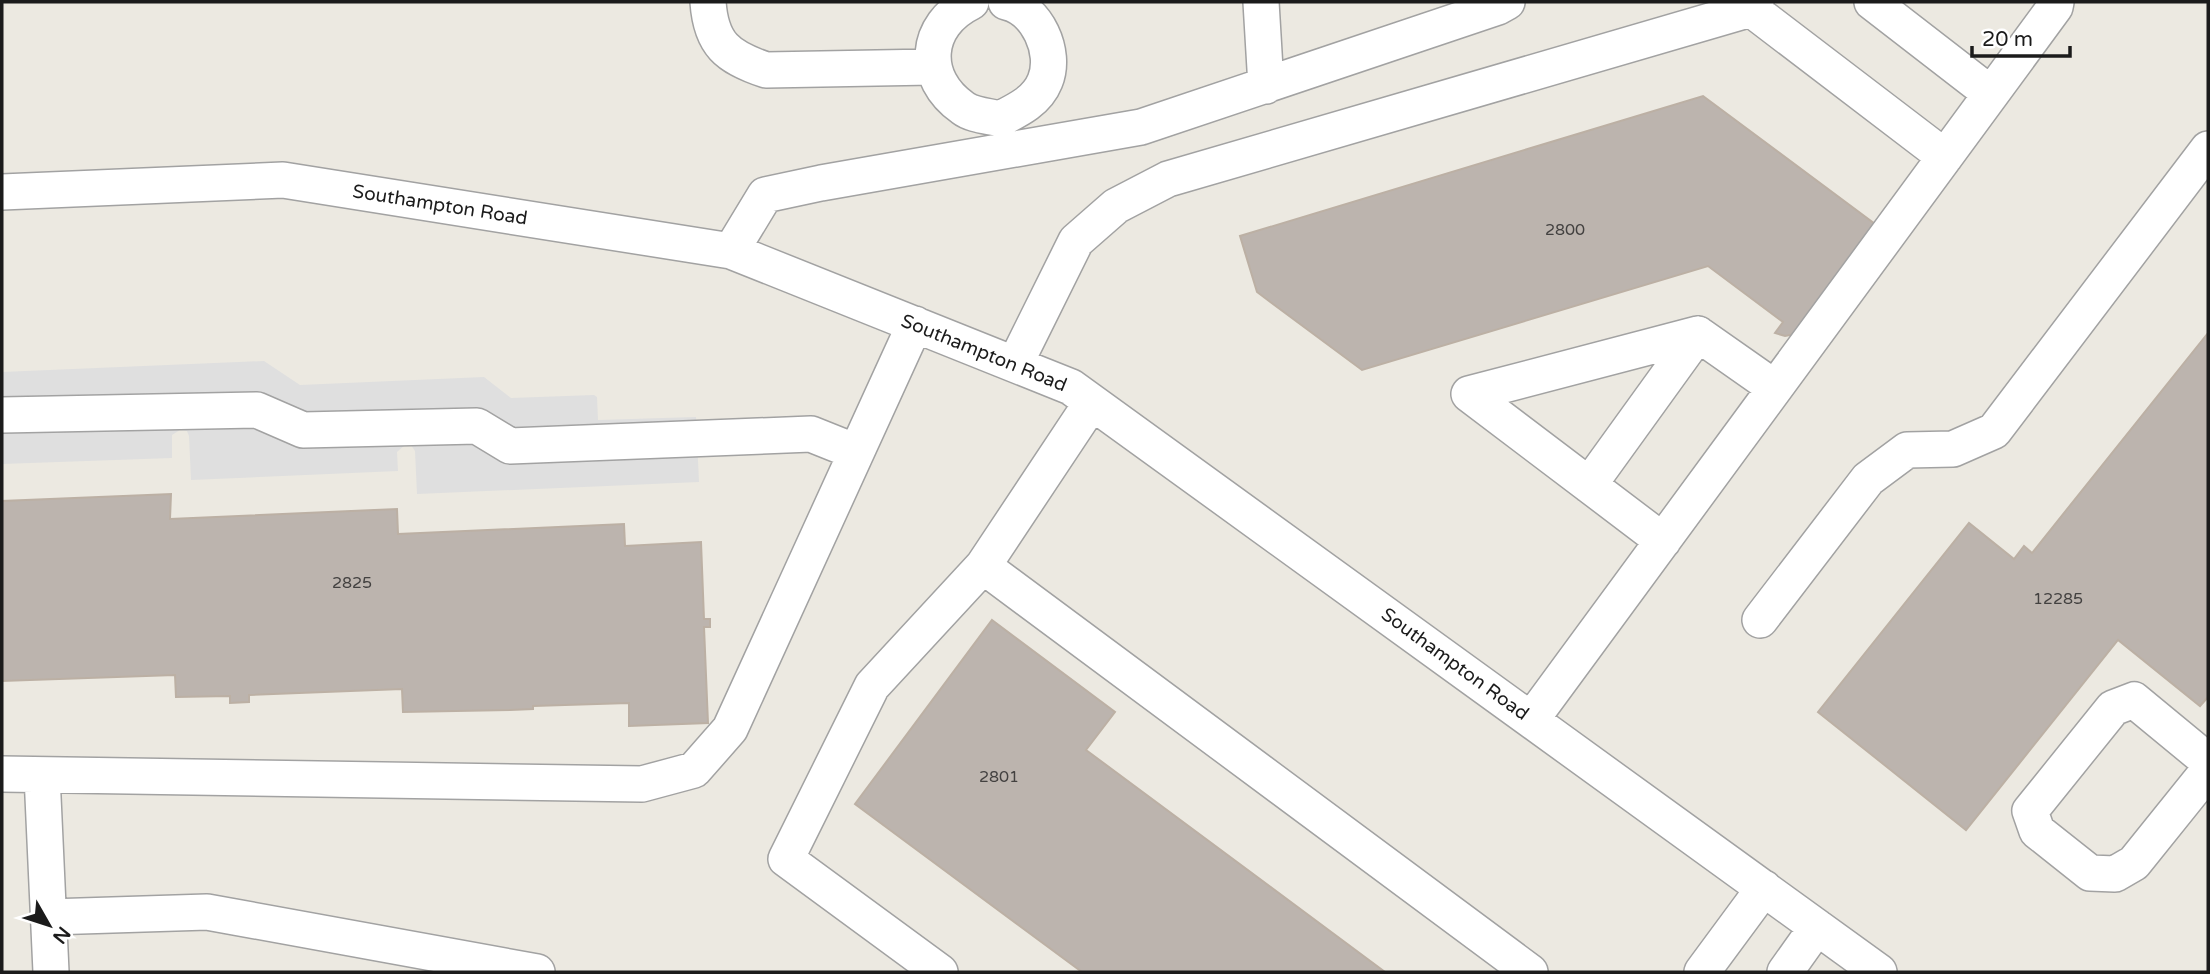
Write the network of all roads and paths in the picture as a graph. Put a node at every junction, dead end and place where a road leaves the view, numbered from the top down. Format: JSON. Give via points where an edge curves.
{"nodes":[{"id":1,"x":708,"y":2,"type":"edge"},
{"id":2,"x":971,"y":2,"type":"edge"},
{"id":3,"x":1006,"y":2,"type":"edge"},
{"id":4,"x":1261,"y":2,"type":"edge"},
{"id":5,"x":1507,"y":2,"type":"edge"},
{"id":6,"x":1872,"y":2,"type":"edge"},
{"id":7,"x":2056,"y":2,"type":"edge"},
{"id":8,"x":1753,"y":5,"type":"edge"},
{"id":9,"x":932,"y":67,"type":"junction"},
{"id":10,"x":1266,"y":86,"type":"junction"},
{"id":11,"x":1991,"y":94,"type":"junction"},
{"id":12,"x":1003,"y":135,"type":"junction"},
{"id":13,"x":2208,"y":149,"type":"edge"},
{"id":14,"x":1945,"y":157,"type":"junction"},
{"id":15,"x":2,"y":192,"type":"edge"},
{"id":16,"x":731,"y":251,"type":"junction"},
{"id":17,"x":915,"y":324,"type":"junction"},
{"id":18,"x":1698,"y":334,"type":"junction"},
{"id":19,"x":1015,"y":364,"type":"junction"},
{"id":20,"x":1775,"y":388,"type":"junction"},
{"id":21,"x":1091,"y":402,"type":"junction"},
{"id":22,"x":2,"y":415,"type":"edge"},
{"id":23,"x":856,"y":452,"type":"junction"},
{"id":24,"x":1588,"y":485,"type":"junction"},
{"id":25,"x":1663,"y":541,"type":"junction"},
{"id":26,"x":983,"y":566,"type":"junction"},
{"id":27,"x":1759,"y":620,"type":"dead end"},
{"id":28,"x":1531,"y":720,"type":"junction"},
{"id":29,"x":2208,"y":761,"type":"edge"},
{"id":30,"x":2208,"y":771,"type":"edge"},
{"id":31,"x":2,"y":774,"type":"edge"},
{"id":32,"x":42,"y":775,"type":"junction"},
{"id":33,"x":1764,"y":888,"type":"junction"},
{"id":34,"x":49,"y":917,"type":"junction"},
{"id":35,"x":1817,"y":927,"type":"junction"},
{"id":36,"x":51,"y":972,"type":"edge"},
{"id":37,"x":537,"y":972,"type":"edge"},
{"id":38,"x":940,"y":972,"type":"edge"},
{"id":39,"x":1530,"y":972,"type":"edge"},
{"id":40,"x":1702,"y":972,"type":"edge"},
{"id":41,"x":1785,"y":972,"type":"edge"},
{"id":42,"x":1880,"y":972,"type":"edge"}],
"edges":[{"from":1,"to":9,"type":"street","via":[[709,24],[722,45],[741,62],[766,70]]},
{"from":2,"to":9,"type":"street","via":[[948,20],[935,41]]},
{"from":3,"to":12,"type":"street","via":[[1036,22],[1049,48],[1046,81]]},
{"from":4,"to":10,"type":"street"},
{"from":5,"to":10,"type":"street"},
{"from":6,"to":11,"type":"street"},
{"from":7,"to":11,"type":"street"},
{"from":8,"to":14,"type":"street"},
{"from":8,"to":19,"type":"street","via":[[1168,179],[1116,206],[1076,241]]},
{"from":9,"to":12,"type":"street","via":[[944,93]]},
{"from":10,"to":12,"type":"street","via":[[1140,127]]},
{"from":11,"to":14,"type":"street"},
{"from":12,"to":16,"type":"street","via":[[765,195]]},
{"from":13,"to":27,"type":"street","via":[[1994,431],[1954,449],[1907,450],[1868,479]]},
{"from":14,"to":20,"type":"street"},
{"from":15,"to":16,"type":"street","name":"Southampton Road","via":[[283,180]]},
{"from":16,"to":17,"type":"street","name":"Southampton Road"},
{"from":17,"to":19,"type":"street","name":"Southampton Road"},
{"from":17,"to":23,"type":"street"},
{"from":18,"to":20,"type":"street"},
{"from":18,"to":24,"type":"street"},
{"from":18,"to":24,"type":"street","via":[[1469,394]]},
{"from":19,"to":21,"type":"street","name":"Southampton Road","via":[[1071,387]]},
{"from":20,"to":25,"type":"street"},
{"from":21,"to":26,"type":"street"},
{"from":21,"to":28,"type":"street","name":"Southampton Road"},
{"from":22,"to":23,"type":"street","via":[[257,411],[303,430],[477,425],[510,446],[811,434]]},
{"from":23,"to":32,"type":"street","via":[[730,729],[694,769],[642,784]]},
{"from":24,"to":25,"type":"street"},
{"from":25,"to":28,"type":"street"},
{"from":26,"to":38,"type":"street","via":[[872,687],[786,859]]},
{"from":26,"to":39,"type":"street"},
{"from":28,"to":33,"type":"street","name":"Southampton Road"},
{"from":29,"to":30,"type":"street","via":[[2134,700],[2113,708],[2030,811],[2037,831],[2090,873],[2115,874],[2134,863]]},
{"from":31,"to":32,"type":"street"},
{"from":32,"to":34,"type":"street"},
{"from":33,"to":35,"type":"street","name":"Southampton Road"},
{"from":33,"to":40,"type":"street"},
{"from":34,"to":36,"type":"street"},
{"from":34,"to":37,"type":"street","via":[[207,912]]},
{"from":35,"to":41,"type":"street"},
{"from":35,"to":42,"type":"street","name":"Southampton Road"}]}
